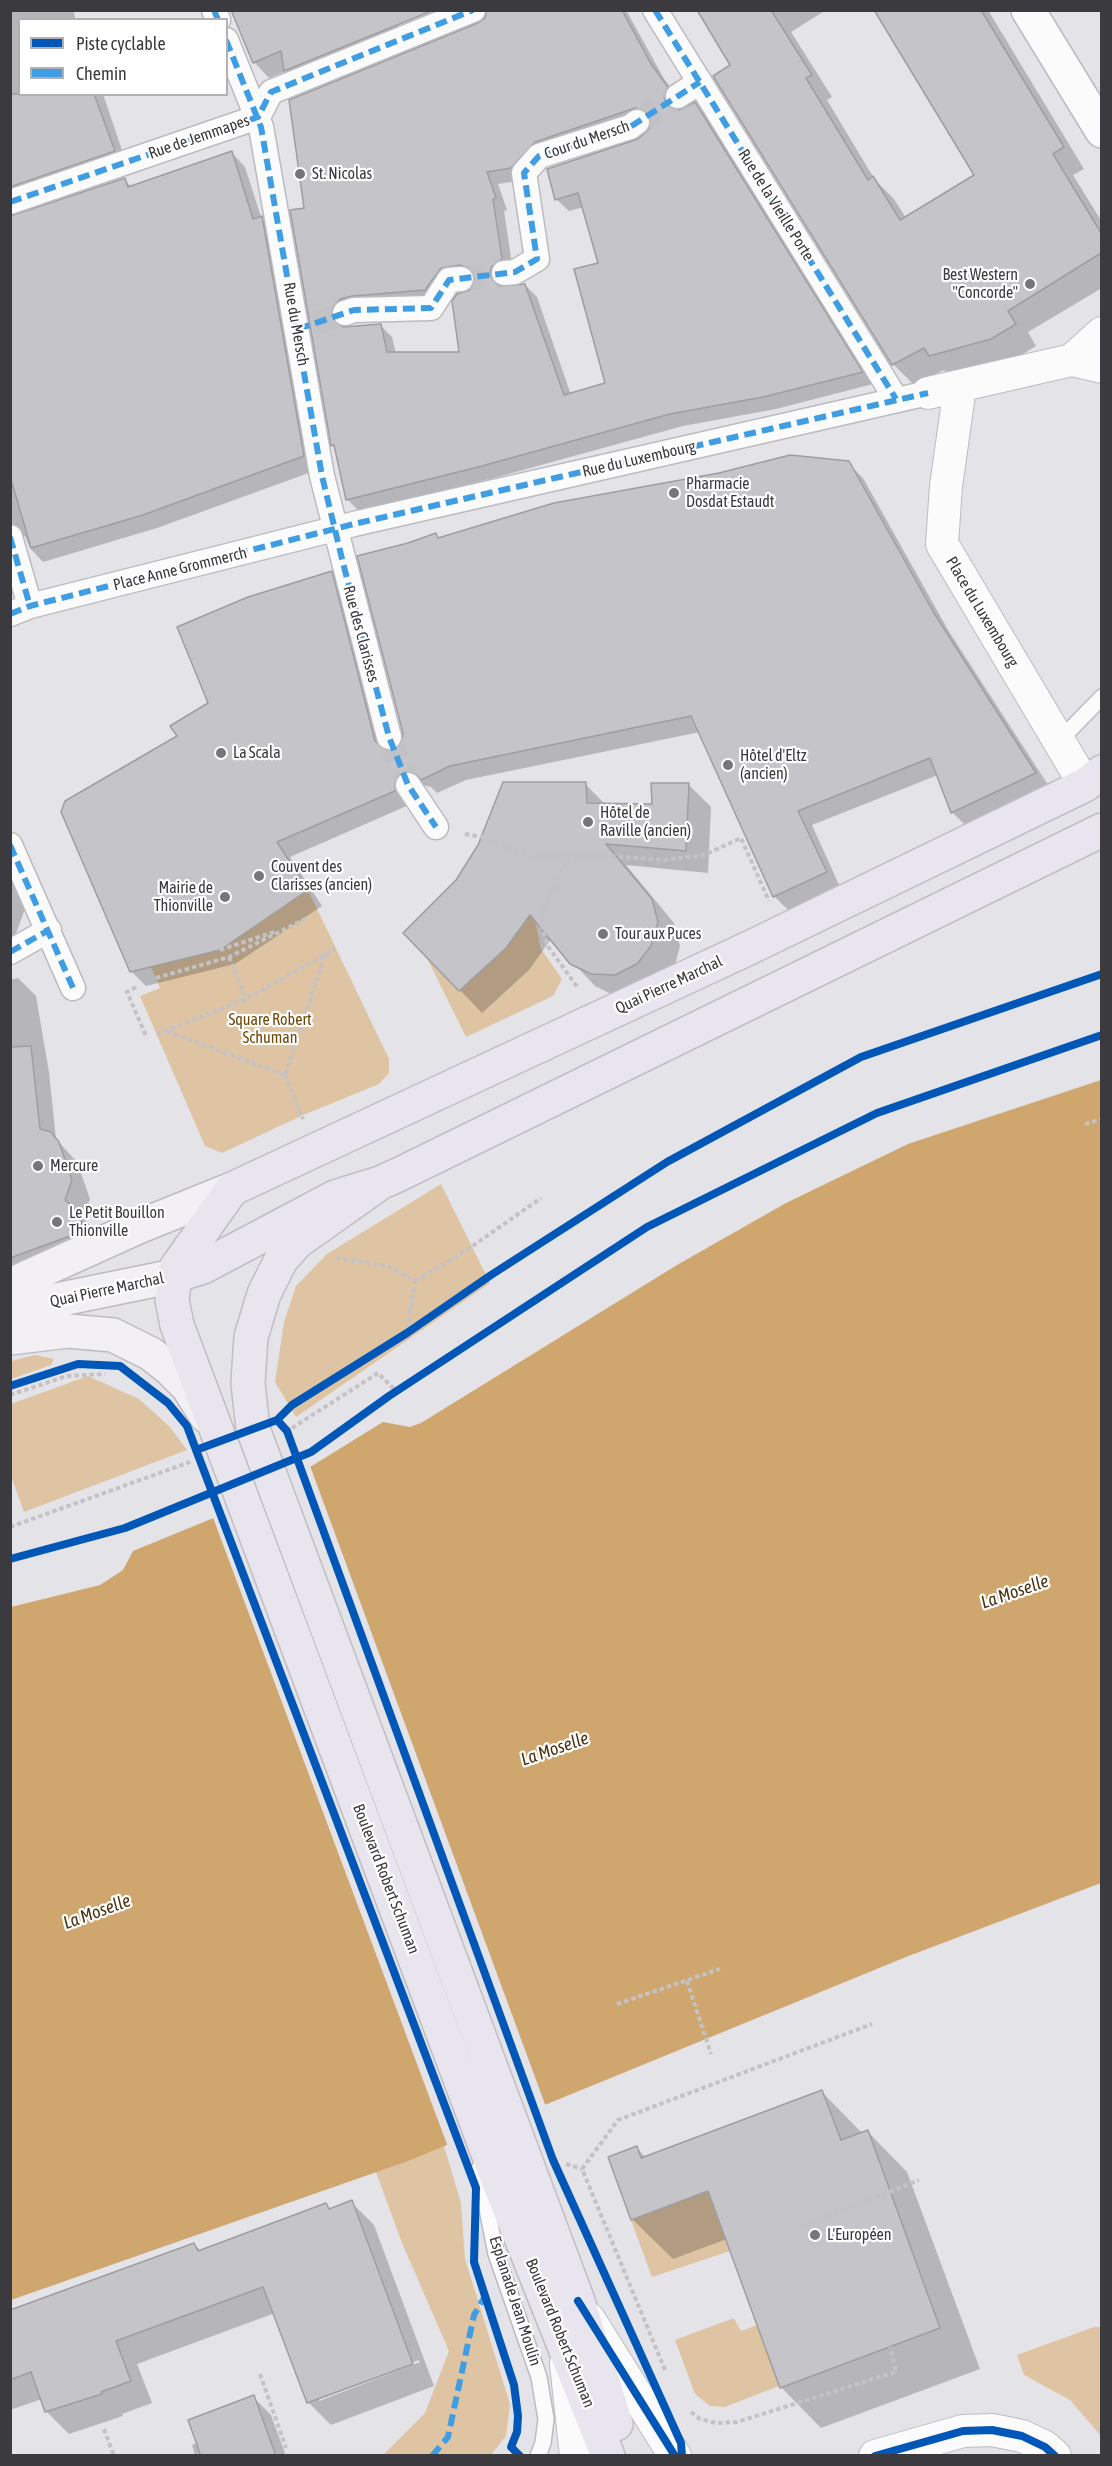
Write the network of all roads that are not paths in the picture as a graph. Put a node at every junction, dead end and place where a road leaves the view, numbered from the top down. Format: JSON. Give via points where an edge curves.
{"nodes":[{"id":1,"x":472,"y":10,"type":"edge"},
{"id":2,"x":655,"y":10,"type":"edge"},
{"id":3,"x":1028,"y":10,"type":"edge"},
{"id":4,"x":228,"y":45,"type":"edge"},
{"id":5,"x":700,"y":82,"type":"junction"},
{"id":6,"x":678,"y":96,"type":"tunnel mouth"},
{"id":7,"x":258,"y":117,"type":"junction"},
{"id":8,"x":638,"y":122,"type":"tunnel mouth"},
{"id":9,"x":1101,"y":131,"type":"edge"},
{"id":10,"x":10,"y":202,"type":"edge"},
{"id":11,"x":504,"y":273,"type":"tunnel mouth"},
{"id":12,"x":461,"y":279,"type":"tunnel mouth"},
{"id":13,"x":345,"y":314,"type":"tunnel mouth"},
{"id":14,"x":1101,"y":333,"type":"edge"},
{"id":15,"x":1087,"y":364,"type":"edge"},
{"id":16,"x":960,"y":387,"type":"junction"},
{"id":17,"x":928,"y":393,"type":"joint"},
{"id":18,"x":896,"y":399,"type":"junction"},
{"id":19,"x":342,"y":528,"type":"junction"},
{"id":20,"x":10,"y":537,"type":"edge"},
{"id":21,"x":20,"y":610,"type":"edge"},
{"id":22,"x":1101,"y":698,"type":"edge"},
{"id":23,"x":389,"y":737,"type":"tunnel mouth"},
{"id":24,"x":1059,"y":741,"type":"junction"},
{"id":25,"x":1093,"y":779,"type":"edge"},
{"id":26,"x":408,"y":785,"type":"tunnel mouth"},
{"id":27,"x":436,"y":827,"type":"road end"},
{"id":28,"x":1101,"y":830,"type":"edge"},
{"id":29,"x":15,"y":855,"type":"edge"},
{"id":30,"x":49,"y":930,"type":"junction"},
{"id":31,"x":10,"y":952,"type":"edge"},
{"id":32,"x":73,"y":988,"type":"dead end"},
{"id":33,"x":380,"y":1183,"type":"junction"},
{"id":34,"x":232,"y":1189,"type":"junction"},
{"id":35,"x":19,"y":1281,"type":"edge"},
{"id":36,"x":183,"y":1281,"type":"junction"},
{"id":37,"x":10,"y":1319,"type":"edge"},
{"id":38,"x":10,"y":1338,"type":"edge"},
{"id":39,"x":253,"y":1429,"type":"joint"},
{"id":40,"x":210,"y":1449,"type":"junction"},
{"id":41,"x":503,"y":2178,"type":"junction"},
{"id":42,"x":578,"y":2301,"type":"junction"},
{"id":43,"x":565,"y":2351,"type":"junction"},
{"id":44,"x":538,"y":2456,"type":"edge"},
{"id":45,"x":576,"y":2456,"type":"edge"},
{"id":46,"x":608,"y":2456,"type":"edge"},
{"id":47,"x":625,"y":2456,"type":"edge"},
{"id":48,"x":675,"y":2456,"type":"edge"},
{"id":49,"x":875,"y":2456,"type":"edge"},
{"id":50,"x":1054,"y":2456,"type":"edge"}],
"edges":[{"from":1,"to":7,"type":"street","name":"Rue de Jemmapes","via":[[271,92]]},
{"from":2,"to":5,"type":"street","name":"Rue de la Vieille Porte"},
{"from":3,"to":9,"type":"street"},
{"from":4,"to":7,"type":"street","name":"Rue du Mersch"},
{"from":5,"to":6,"type":"street"},
{"from":5,"to":18,"type":"street","name":"Rue de la Vieille Porte"},
{"from":7,"to":10,"type":"street","name":"Rue de Jemmapes"},
{"from":7,"to":19,"type":"street","name":"Rue du Mersch","via":[[306,326],[322,476]]},
{"from":8,"to":11,"type":"street","name":"Cour du Mersch","via":[[630,128],[539,156],[524,173],[537,259],[515,272]]},
{"from":12,"to":13,"type":"street","via":[[449,280],[431,308],[354,310]]},
{"from":14,"to":15,"type":"street"},
{"from":15,"to":16,"type":"street"},
{"from":16,"to":17,"type":"street"},
{"from":16,"to":24,"type":"street","name":"Place du Luxembourg","via":[[942,544]]},
{"from":17,"to":18,"type":"street","name":"Rue du Luxembourg"},
{"from":18,"to":19,"type":"street","name":"Rue du Luxembourg"},
{"from":19,"to":21,"type":"street","name":"Place Anne Grommerch"},
{"from":19,"to":23,"type":"street","name":"Rue des Clarisses"},
{"from":20,"to":21,"type":"street"},
{"from":22,"to":24,"type":"lane"},
{"from":24,"to":25,"type":"street","name":"Place du Luxembourg"},
{"from":25,"to":34,"type":"main road","name":"Quai Pierre Marchal","via":[[749,948]]},
{"from":26,"to":27,"type":"street"},
{"from":28,"to":33,"type":"main road","name":"Quai Pierre Marchal"},
{"from":29,"to":30,"type":"street"},
{"from":30,"to":31,"type":"street"},
{"from":30,"to":32,"type":"street"},
{"from":33,"to":36,"type":"main road","name":"Quai Pierre Marchal","via":[[334,1197]]},
{"from":33,"to":39,"type":"main road","name":"Quai Pierre Marchal","via":[[297,1242],[281,1260],[264,1294],[251,1337],[248,1383]]},
{"from":34,"to":35,"type":"main road","name":"Quai Pierre Marchal"},
{"from":34,"to":36,"type":"main road","name":"Quai Pierre Marchal","via":[[183,1255]]},
{"from":36,"to":37,"type":"main road","name":"Quai Pierre Marchal","via":[[47,1302]]},
{"from":36,"to":40,"type":"main road","name":"Boulevard Robert Schuman","via":[[177,1325]]},
{"from":38,"to":40,"type":"main road","via":[[68,1331],[113,1335],[128,1341],[151,1354],[188,1387]]},
{"from":39,"to":41,"type":"main road","name":"Boulevard Robert Schuman"},
{"from":40,"to":41,"type":"main road","name":"Boulevard Robert Schuman"},
{"from":41,"to":42,"type":"main road","name":"Boulevard Robert Schuman"},
{"from":41,"to":43,"type":"main road","name":"Boulevard Robert Schuman"},
{"from":41,"to":44,"type":"lane","name":"Esplanade Jean Moulin","via":[[496,2254],[540,2377],[546,2419]]},
{"from":42,"to":47,"type":"main road","name":"Boulevard Robert Schuman"},
{"from":42,"to":48,"type":"street"},
{"from":43,"to":45,"type":"street","name":"Esplanade Jean Moulin"},
{"from":43,"to":46,"type":"main road","name":"Boulevard Robert Schuman"},
{"from":49,"to":50,"type":"street","via":[[963,2431],[992,2430],[1022,2436]]}]}
